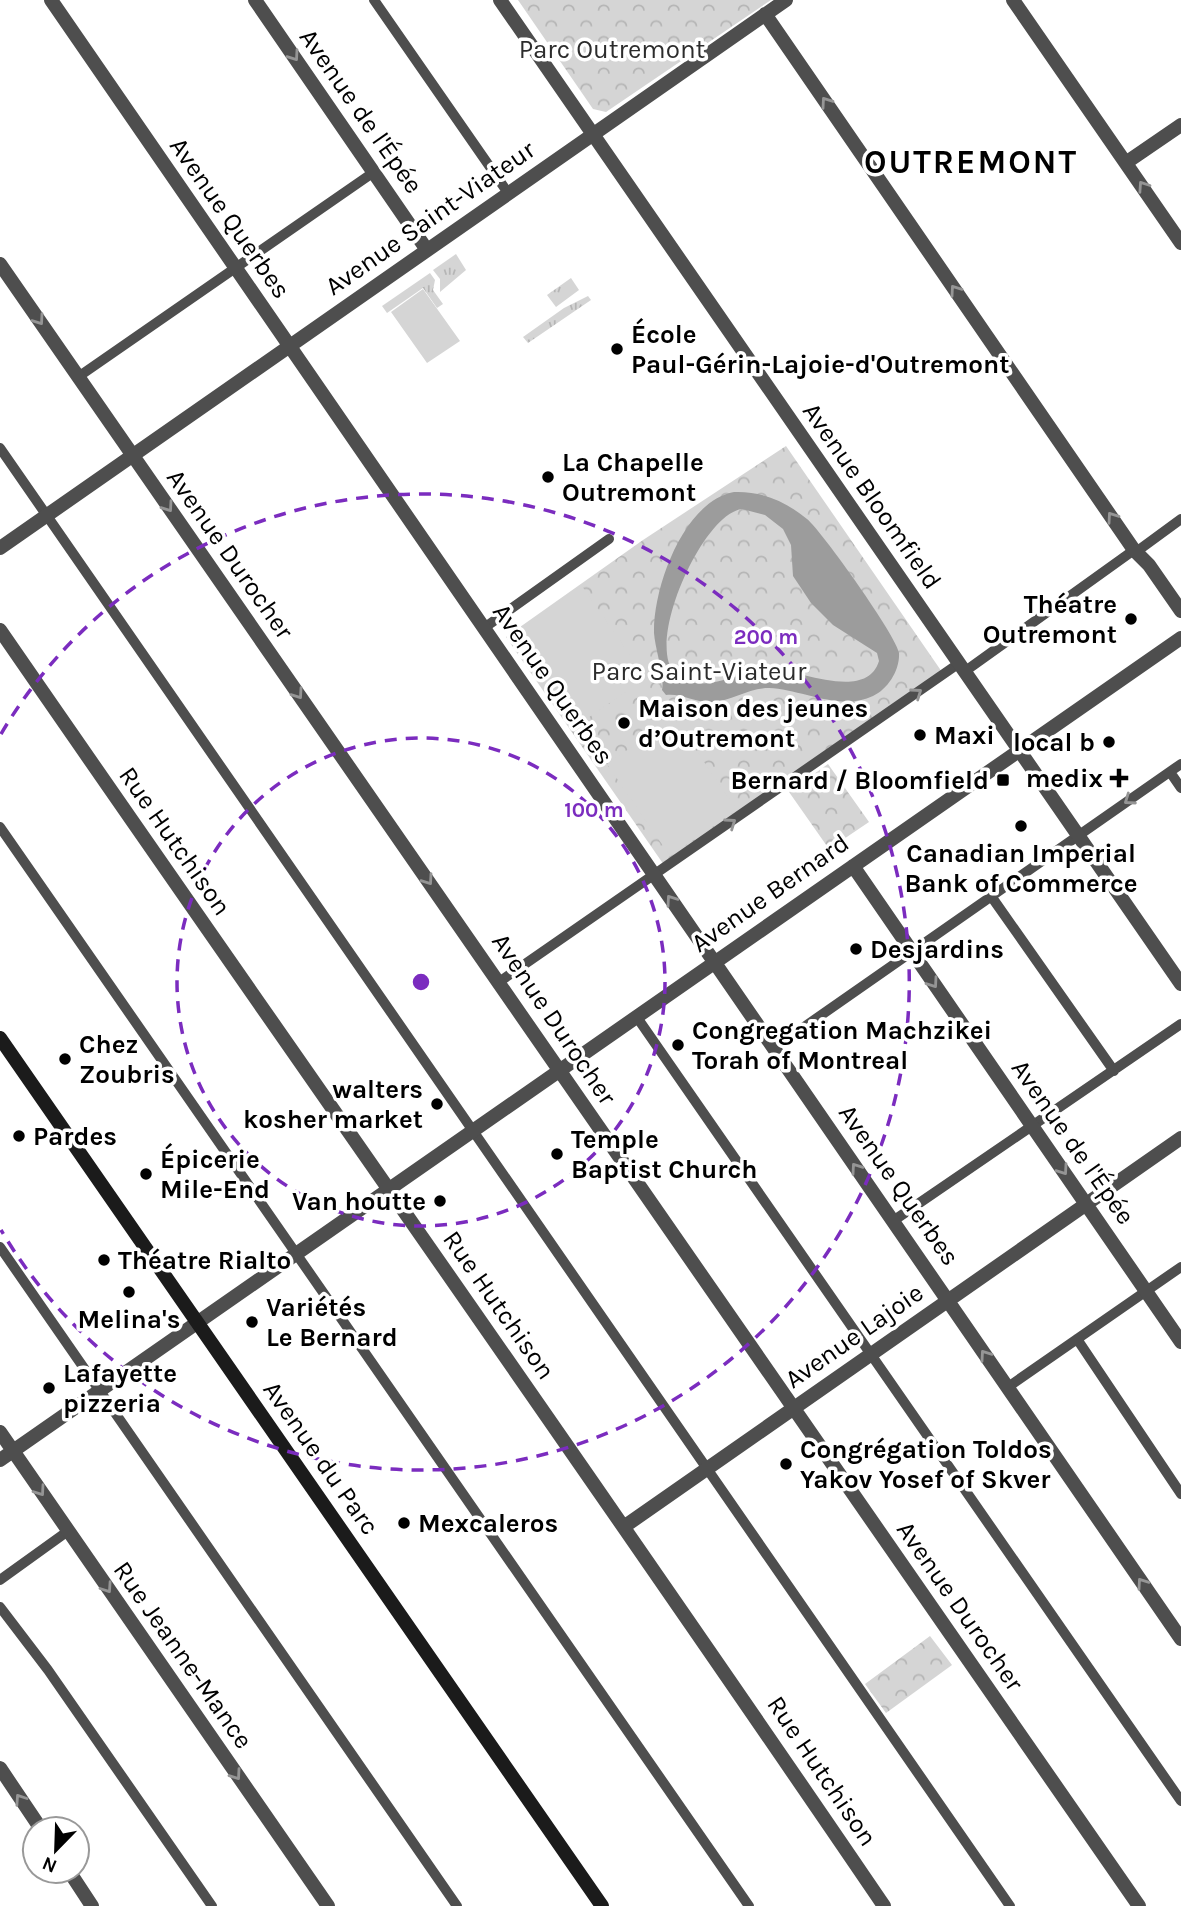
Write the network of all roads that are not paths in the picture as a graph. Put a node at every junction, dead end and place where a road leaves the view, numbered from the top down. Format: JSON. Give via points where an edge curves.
{"nodes":[{"id":1,"x":51,"y":0,"type":"edge"},
{"id":2,"x":255,"y":0,"type":"edge"},
{"id":3,"x":374,"y":0,"type":"edge"},
{"id":4,"x":500,"y":0,"type":"edge"},
{"id":5,"x":786,"y":0,"type":"edge"},
{"id":6,"x":1013,"y":0,"type":"edge"},
{"id":7,"x":765,"y":14,"type":"junction"},
{"id":8,"x":1181,"y":125,"type":"edge"},
{"id":9,"x":593,"y":134,"type":"junction"},
{"id":10,"x":1127,"y":163,"type":"junction"},
{"id":11,"x":374,"y":172,"type":"junction"},
{"id":12,"x":508,"y":193,"type":"junction"},
{"id":13,"x":1181,"y":243,"type":"edge"},
{"id":14,"x":427,"y":250,"type":"junction"},
{"id":15,"x":0,"y":264,"type":"edge"},
{"id":16,"x":237,"y":269,"type":"junction"},
{"id":17,"x":289,"y":346,"type":"junction"},
{"id":18,"x":78,"y":377,"type":"junction"},
{"id":19,"x":0,"y":448,"type":"edge"},
{"id":20,"x":132,"y":456,"type":"junction"},
{"id":21,"x":47,"y":515,"type":"junction"},
{"id":22,"x":1181,"y":519,"type":"edge"},
{"id":23,"x":609,"y":539,"type":"dead end"},
{"id":24,"x":0,"y":548,"type":"edge"},
{"id":25,"x":1135,"y":551,"type":"junction"},
{"id":26,"x":1181,"y":611,"type":"edge"},
{"id":27,"x":484,"y":628,"type":"junction"},
{"id":28,"x":0,"y":630,"type":"edge"},
{"id":29,"x":1181,"y":638,"type":"edge"},
{"id":30,"x":961,"y":668,"type":"junction"},
{"id":31,"x":1018,"y":749,"type":"junction"},
{"id":32,"x":1181,"y":764,"type":"edge"},
{"id":33,"x":1170,"y":772,"type":"junction"},
{"id":34,"x":1181,"y":788,"type":"edge"},
{"id":35,"x":0,"y":827,"type":"edge"},
{"id":36,"x":1077,"y":836,"type":"junction"},
{"id":37,"x":853,"y":866,"type":"junction"},
{"id":38,"x":655,"y":876,"type":"junction"},
{"id":39,"x":992,"y":896,"type":"junction"},
{"id":40,"x":912,"y":953,"type":"junction"},
{"id":41,"x":714,"y":963,"type":"junction"},
{"id":42,"x":499,"y":982,"type":"junction"},
{"id":43,"x":1181,"y":985,"type":"edge"},
{"id":44,"x":636,"y":1016,"type":"junction"},
{"id":45,"x":1181,"y":1024,"type":"edge"},
{"id":46,"x":0,"y":1038,"type":"edge"},
{"id":47,"x":774,"y":1048,"type":"junction"},
{"id":48,"x":558,"y":1070,"type":"junction"},
{"id":49,"x":1114,"y":1070,"type":"junction"},
{"id":50,"x":1031,"y":1125,"type":"junction"},
{"id":51,"x":473,"y":1130,"type":"junction"},
{"id":52,"x":1181,"y":1138,"type":"edge"},
{"id":53,"x":387,"y":1190,"type":"junction"},
{"id":54,"x":1087,"y":1205,"type":"junction"},
{"id":55,"x":893,"y":1221,"type":"junction"},
{"id":56,"x":0,"y":1247,"type":"edge"},
{"id":57,"x":297,"y":1252,"type":"junction"},
{"id":58,"x":1181,"y":1267,"type":"edge"},
{"id":59,"x":1146,"y":1291,"type":"junction"},
{"id":60,"x":949,"y":1300,"type":"junction"},
{"id":61,"x":197,"y":1322,"type":"junction"},
{"id":62,"x":1077,"y":1339,"type":"junction"},
{"id":63,"x":1181,"y":1342,"type":"edge"},
{"id":64,"x":871,"y":1353,"type":"junction"},
{"id":65,"x":1008,"y":1387,"type":"junction"},
{"id":66,"x":99,"y":1391,"type":"junction"},
{"id":67,"x":792,"y":1409,"type":"junction"},
{"id":68,"x":0,"y":1432,"type":"edge"},
{"id":69,"x":6,"y":1455,"type":"edge"},
{"id":70,"x":708,"y":1468,"type":"junction"},
{"id":71,"x":1181,"y":1494,"type":"edge"},
{"id":72,"x":625,"y":1526,"type":"junction"},
{"id":73,"x":68,"y":1531,"type":"junction"},
{"id":74,"x":0,"y":1580,"type":"edge"},
{"id":75,"x":0,"y":1607,"type":"edge"},
{"id":76,"x":1181,"y":1639,"type":"edge"},
{"id":77,"x":0,"y":1768,"type":"edge"},
{"id":78,"x":1181,"y":1801,"type":"edge"},
{"id":79,"x":32,"y":1815,"type":"edge"},
{"id":80,"x":78,"y":1885,"type":"edge"},
{"id":81,"x":92,"y":1906,"type":"edge"},
{"id":82,"x":212,"y":1906,"type":"edge"},
{"id":83,"x":328,"y":1906,"type":"edge"},
{"id":84,"x":457,"y":1906,"type":"edge"},
{"id":85,"x":602,"y":1906,"type":"edge"},
{"id":86,"x":749,"y":1906,"type":"edge"},
{"id":87,"x":884,"y":1906,"type":"edge"},
{"id":88,"x":1010,"y":1906,"type":"edge"},
{"id":89,"x":1139,"y":1906,"type":"edge"}],
"edges":[{"from":1,"to":16,"type":"street","name":"Avenue Querbes"},
{"from":2,"to":11,"type":"street","name":"Avenue de l'Épée","one_way":true},
{"from":3,"to":12,"type":"lane"},
{"from":4,"to":9,"type":"street","name":"Avenue Bloomfield"},
{"from":5,"to":7,"type":"street","name":"Avenue Saint-Viateur"},
{"from":6,"to":10,"type":"street"},
{"from":7,"to":9,"type":"street","name":"Avenue Saint-Viateur"},
{"from":25,"to":7,"type":"street","one_way":true},
{"from":8,"to":10,"type":"street"},
{"from":9,"to":12,"type":"street","name":"Avenue Saint-Viateur"},
{"from":9,"to":30,"type":"street","name":"Avenue Bloomfield"},
{"from":13,"to":10,"type":"street","one_way":true},
{"from":11,"to":14,"type":"street","name":"Avenue de l'Épée"},
{"from":11,"to":16,"type":"lane"},
{"from":12,"to":14,"type":"street","name":"Avenue Saint-Viateur"},
{"from":14,"to":17,"type":"street","name":"Avenue Saint-Viateur"},
{"from":15,"to":18,"type":"street","name":"Avenue Durocher","one_way":true},
{"from":16,"to":17,"type":"street","name":"Avenue Querbes"},
{"from":16,"to":18,"type":"lane"},
{"from":17,"to":20,"type":"street","name":"Avenue Saint-Viateur"},
{"from":17,"to":27,"type":"street","name":"Avenue Querbes"},
{"from":18,"to":20,"type":"street","name":"Avenue Durocher"},
{"from":19,"to":21,"type":"lane"},
{"from":20,"to":21,"type":"street","name":"Avenue Saint-Viateur"},
{"from":20,"to":42,"type":"street","name":"Avenue Durocher","one_way":true},
{"from":21,"to":24,"type":"street","name":"Avenue Saint-Viateur"},
{"from":21,"to":51,"type":"lane"},
{"from":22,"to":25,"type":"lane"},
{"from":23,"to":27,"type":"lane"},
{"from":25,"to":26,"type":"street"},
{"from":25,"to":30,"type":"lane"},
{"from":27,"to":38,"type":"street","name":"Avenue Querbes"},
{"from":28,"to":53,"type":"street","name":"Rue Hutchison"},
{"from":29,"to":31,"type":"street","name":"Avenue Bernard"},
{"from":30,"to":31,"type":"street","name":"Avenue Bloomfield"},
{"from":38,"to":30,"type":"lane","one_way":true},
{"from":31,"to":36,"type":"street","name":"Avenue Bloomfield"},
{"from":31,"to":37,"type":"street","name":"Avenue Bernard"},
{"from":32,"to":33,"type":"lane"},
{"from":33,"to":34,"type":"lane"},
{"from":33,"to":36,"type":"lane","one_way":true},
{"from":35,"to":57,"type":"lane"},
{"from":36,"to":39,"type":"lane"},
{"from":36,"to":43,"type":"street","name":"Avenue Bloomfield"},
{"from":37,"to":40,"type":"street","name":"Avenue de l'Épée"},
{"from":37,"to":41,"type":"street","name":"Avenue Bernard"},
{"from":41,"to":38,"type":"street","name":"Avenue Querbes","one_way":true},
{"from":38,"to":42,"type":"lane"},
{"from":39,"to":40,"type":"lane"},
{"from":39,"to":49,"type":"lane"},
{"from":40,"to":47,"type":"lane"},
{"from":40,"to":50,"type":"street","name":"Avenue de l'Épée","one_way":true},
{"from":41,"to":44,"type":"street","name":"Avenue Bernard"},
{"from":41,"to":47,"type":"street","name":"Avenue Querbes"},
{"from":42,"to":48,"type":"street","name":"Avenue Durocher"},
{"from":44,"to":48,"type":"street","name":"Avenue Bernard"},
{"from":44,"to":64,"type":"lane"},
{"from":45,"to":49,"type":"lane"},
{"from":46,"to":61,"type":"main road","name":"Avenue du Parc"},
{"from":55,"to":47,"type":"street","name":"Avenue Querbes","one_way":true},
{"from":48,"to":51,"type":"street","name":"Avenue Bernard"},
{"from":48,"to":67,"type":"street","name":"Avenue Durocher"},
{"from":49,"to":50,"type":"lane"},
{"from":50,"to":54,"type":"street","name":"Avenue de l'Épée","one_way":true},
{"from":50,"to":55,"type":"lane"},
{"from":51,"to":53,"type":"street","name":"Avenue Bernard"},
{"from":51,"to":70,"type":"lane"},
{"from":52,"to":54,"type":"street","name":"Avenue Lajoie"},
{"from":53,"to":57,"type":"street","name":"Avenue Bernard"},
{"from":53,"to":72,"type":"street","name":"Rue Hutchison"},
{"from":54,"to":59,"type":"street","name":"Avenue de l'Épée"},
{"from":54,"to":60,"type":"street","name":"Avenue Lajoie"},
{"from":55,"to":60,"type":"street","name":"Avenue Querbes"},
{"from":56,"to":66,"type":"lane"},
{"from":57,"to":61,"type":"street","name":"Avenue Bernard"},
{"from":57,"to":86,"type":"lane"},
{"from":58,"to":59,"type":"lane"},
{"from":59,"to":62,"type":"lane"},
{"from":59,"to":63,"type":"street","name":"Avenue de l'Épée"},
{"from":60,"to":64,"type":"street","name":"Avenue Lajoie"},
{"from":65,"to":60,"type":"street","name":"Avenue Querbes","one_way":true},
{"from":61,"to":66,"type":"street","name":"Avenue Bernard"},
{"from":61,"to":85,"type":"main road","name":"Avenue du Parc"},
{"from":62,"to":65,"type":"lane"},
{"from":62,"to":71,"type":"lane"},
{"from":64,"to":67,"type":"street","name":"Avenue Lajoie"},
{"from":64,"to":78,"type":"lane"},
{"from":76,"to":65,"type":"street","name":"Avenue Querbes","one_way":true},
{"from":66,"to":69,"type":"street","name":"Avenue Bernard"},
{"from":66,"to":84,"type":"lane"},
{"from":67,"to":70,"type":"street","name":"Avenue Lajoie"},
{"from":67,"to":89,"type":"street","name":"Avenue Durocher"},
{"from":68,"to":69,"type":"street","name":"Rue Jeanne-Mance"},
{"from":69,"to":73,"type":"street","name":"Rue Jeanne-Mance","one_way":true},
{"from":70,"to":72,"type":"street","name":"Avenue Lajoie"},
{"from":70,"to":88,"type":"lane"},
{"from":72,"to":87,"type":"street","name":"Rue Hutchison"},
{"from":73,"to":74,"type":"lane"},
{"from":73,"to":83,"type":"street","name":"Rue Jeanne-Mance","one_way":true},
{"from":75,"to":82,"type":"lane"},
{"from":79,"to":77,"type":"street","one_way":true},
{"from":80,"to":81,"type":"street"}]}
